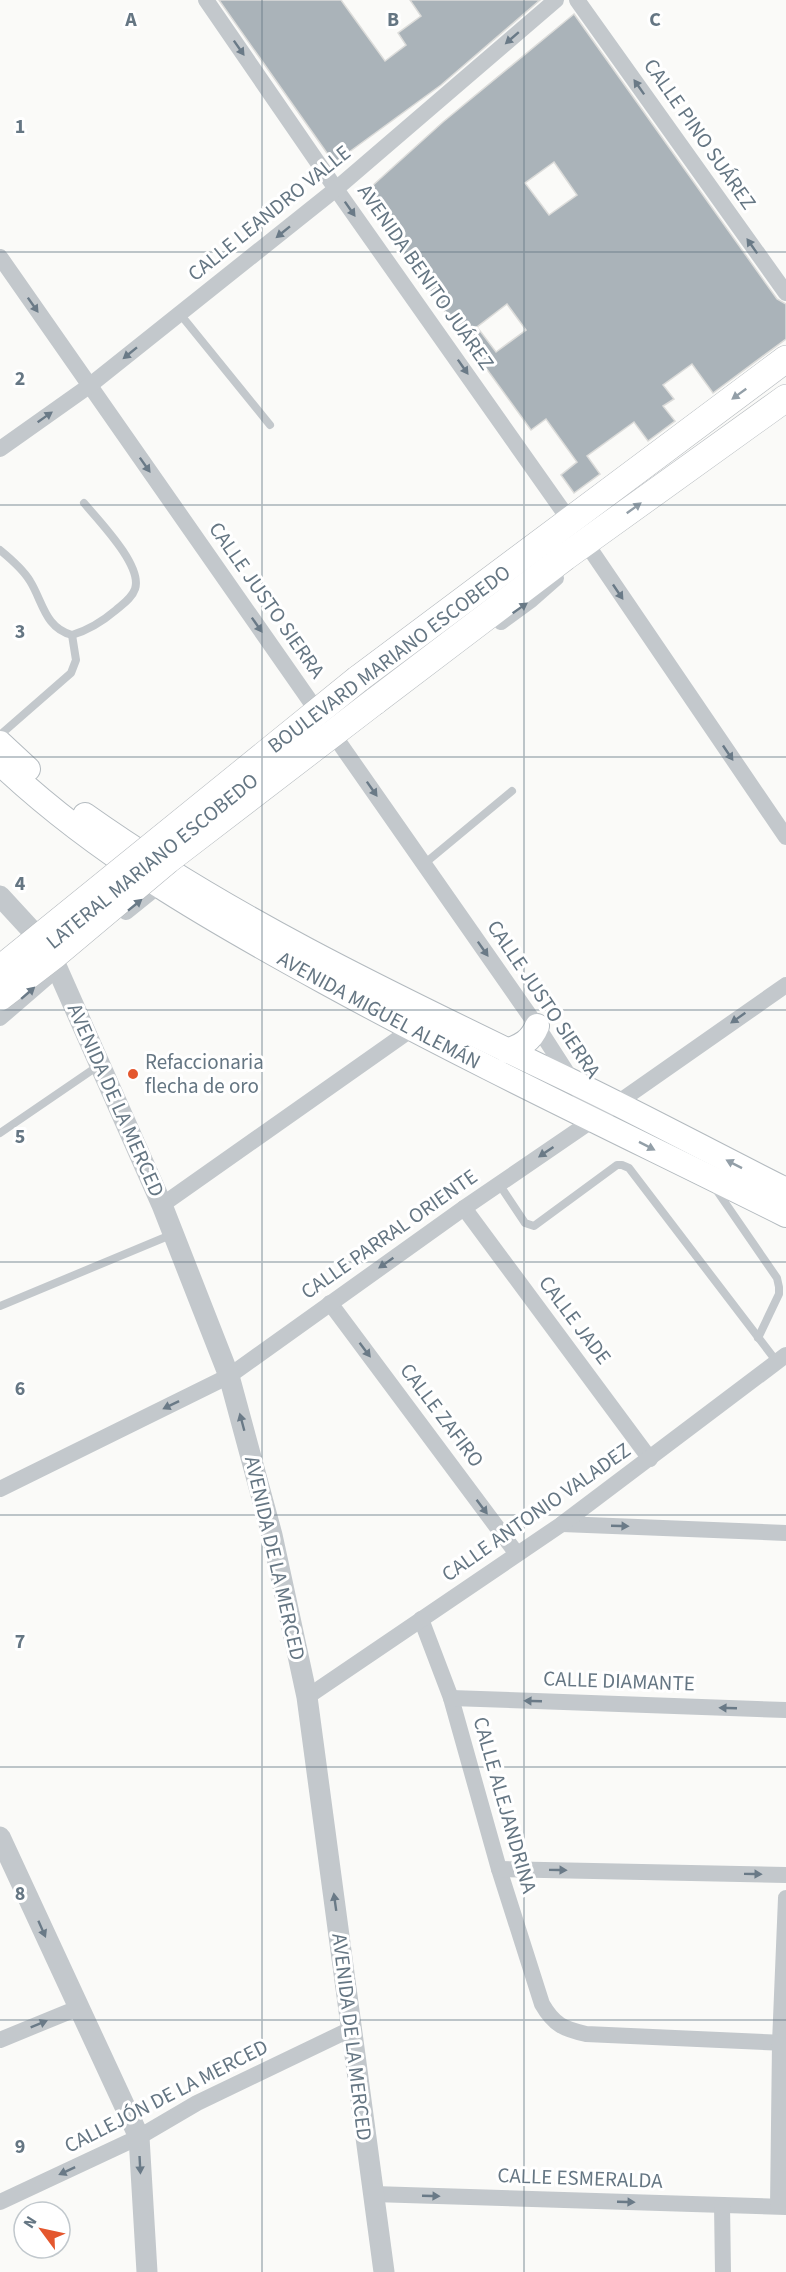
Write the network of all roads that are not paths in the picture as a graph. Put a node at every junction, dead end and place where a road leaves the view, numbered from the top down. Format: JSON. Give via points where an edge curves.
{"nodes":[{"id":1,"x":206,"y":0,"type":"edge"},
{"id":2,"x":556,"y":0,"type":"edge"},
{"id":3,"x":577,"y":0,"type":"edge"},
{"id":4,"x":336,"y":189,"type":"junction"},
{"id":5,"x":0,"y":257,"type":"edge"},
{"id":6,"x":786,"y":293,"type":"edge"},
{"id":7,"x":180,"y":314,"type":"junction"},
{"id":8,"x":786,"y":359,"type":"edge"},
{"id":9,"x":89,"y":386,"type":"junction"},
{"id":10,"x":786,"y":398,"type":"edge"},
{"id":11,"x":270,"y":425,"type":"dead end"},
{"id":12,"x":0,"y":448,"type":"edge"},
{"id":13,"x":84,"y":503,"type":"dead end"},
{"id":14,"x":560,"y":529,"type":"junction"},
{"id":15,"x":586,"y":543,"type":"junction"},
{"id":16,"x":0,"y":550,"type":"edge"},
{"id":17,"x":72,"y":635,"type":"junction"},
{"id":18,"x":348,"y":681,"type":"junction"},
{"id":19,"x":314,"y":705,"type":"junction"},
{"id":20,"x":369,"y":711,"type":"junction"},
{"id":21,"x":0,"y":735,"type":"edge"},
{"id":22,"x":338,"y":741,"type":"junction"},
{"id":23,"x":0,"y":743,"type":"edge"},
{"id":24,"x":0,"y":752,"type":"edge"},
{"id":25,"x":0,"y":763,"type":"edge"},
{"id":26,"x":512,"y":791,"type":"dead end"},
{"id":27,"x":786,"y":837,"type":"edge"},
{"id":28,"x":127,"y":856,"type":"junction"},
{"id":29,"x":424,"y":864,"type":"junction"},
{"id":30,"x":166,"y":879,"type":"junction"},
{"id":31,"x":0,"y":896,"type":"edge"},
{"id":32,"x":34,"y":933,"type":"junction"},
{"id":33,"x":0,"y":959,"type":"edge"},
{"id":34,"x":57,"y":968,"type":"junction"},
{"id":35,"x":0,"y":969,"type":"edge"},
{"id":36,"x":786,"y":985,"type":"edge"},
{"id":37,"x":0,"y":997,"type":"edge"},
{"id":38,"x":0,"y":1018,"type":"edge"},
{"id":39,"x":413,"y":1023,"type":"junction"},
{"id":40,"x":537,"y":1026,"type":"junction"},
{"id":41,"x":505,"y":1057,"type":"junction"},
{"id":42,"x":101,"y":1064,"type":"junction"},
{"id":43,"x":590,"y":1101,"type":"junction"},
{"id":44,"x":0,"y":1132,"type":"edge"},
{"id":45,"x":706,"y":1176,"type":"junction"},
{"id":46,"x":499,"y":1184,"type":"junction"},
{"id":47,"x":786,"y":1190,"type":"edge"},
{"id":48,"x":162,"y":1205,"type":"junction"},
{"id":49,"x":464,"y":1208,"type":"junction"},
{"id":50,"x":786,"y":1215,"type":"edge"},
{"id":51,"x":172,"y":1234,"type":"junction"},
{"id":52,"x":330,"y":1303,"type":"junction"},
{"id":53,"x":0,"y":1306,"type":"edge"},
{"id":54,"x":758,"y":1338,"type":"junction"},
{"id":55,"x":782,"y":1359,"type":"edge"},
{"id":56,"x":230,"y":1376,"type":"junction"},
{"id":57,"x":650,"y":1459,"type":"junction"},
{"id":58,"x":0,"y":1489,"type":"edge"},
{"id":59,"x":562,"y":1524,"type":"junction"},
{"id":60,"x":786,"y":1533,"type":"edge"},
{"id":61,"x":517,"y":1554,"type":"junction"},
{"id":62,"x":421,"y":1619,"type":"junction"},
{"id":63,"x":307,"y":1697,"type":"junction"},
{"id":64,"x":451,"y":1698,"type":"junction"},
{"id":65,"x":786,"y":1710,"type":"edge"},
{"id":66,"x":0,"y":1837,"type":"edge"},
{"id":67,"x":499,"y":1869,"type":"junction"},
{"id":68,"x":786,"y":1875,"type":"edge"},
{"id":69,"x":786,"y":1898,"type":"edge"},
{"id":70,"x":78,"y":2008,"type":"junction"},
{"id":71,"x":351,"y":2029,"type":"junction"},
{"id":72,"x":0,"y":2040,"type":"edge"},
{"id":73,"x":783,"y":2043,"type":"edge"},
{"id":74,"x":139,"y":2137,"type":"junction"},
{"id":75,"x":373,"y":2194,"type":"junction"},
{"id":76,"x":0,"y":2202,"type":"edge"},
{"id":77,"x":722,"y":2205,"type":"junction"},
{"id":78,"x":782,"y":2206,"type":"edge"},
{"id":79,"x":147,"y":2272,"type":"edge"},
{"id":80,"x":384,"y":2272,"type":"edge"},
{"id":81,"x":723,"y":2272,"type":"edge"}],
"edges":[{"from":1,"to":4,"type":"street","name":"AVENIDA BENITO JUÁREZ","one_way":true},
{"from":2,"to":4,"type":"street","name":"CALLE LEANDRO VALLE","one_way":true},
{"from":6,"to":3,"type":"street","name":"CALLE PINO SUÁREZ","one_way":true},
{"from":4,"to":7,"type":"street","name":"CALLE LEANDRO VALLE","one_way":true},
{"from":4,"to":14,"type":"street","name":"AVENIDA BENITO JUÁREZ","one_way":true},
{"from":5,"to":9,"type":"street","name":"CALLE JUSTO SIERRA","one_way":true},
{"from":7,"to":9,"type":"street","name":"CALLE LEANDRO VALLE","one_way":true},
{"from":7,"to":11,"type":"lane"},
{"from":8,"to":14,"type":"main road","name":"BOULEVARD MARIANO ESCOBEDO","one_way":true},
{"from":12,"to":9,"type":"street","name":"CALLE LEANDRO VALLE","one_way":true},
{"from":9,"to":19,"type":"street","name":"CALLE JUSTO SIERRA","one_way":true},
{"from":15,"to":10,"type":"main road","name":"BOULEVARD MARIANO ESCOBEDO","one_way":true},
{"from":13,"to":17,"type":"lane","via":[[123,551],[136,581],[135,590],[121,605],[91,628]]},
{"from":14,"to":18,"type":"main road","name":"BOULEVARD MARIANO ESCOBEDO"},
{"from":20,"to":15,"type":"main road","name":"BOULEVARD MARIANO ESCOBEDO","one_way":true},
{"from":15,"to":27,"type":"street","one_way":true},
{"from":16,"to":17,"type":"lane","via":[[30,581],[55,627]]},
{"from":17,"to":21,"type":"lane","via":[[76,660],[71,673]]},
{"from":18,"to":19,"type":"street","name":"LATERAL MARIANO ESCOBEDO"},
{"from":18,"to":20,"type":"street","via":[[337,693],[342,707]]},
{"from":18,"to":35,"type":"main road","name":"BOULEVARD MARIANO ESCOBEDO","bridge":true},
{"from":19,"to":22,"type":"street","name":"CALLE JUSTO SIERRA"},
{"from":19,"to":28,"type":"street","name":"LATERAL MARIANO ESCOBEDO"},
{"from":20,"to":22,"type":"street","name":"LATERAL MARIANO ESCOBEDO"},
{"from":20,"to":37,"type":"main road","name":"BOULEVARD MARIANO ESCOBEDO","bridge":true,"via":[[168,860]]},
{"from":22,"to":29,"type":"street","name":"CALLE JUSTO SIERRA","one_way":true},
{"from":22,"to":30,"type":"street","name":"LATERAL MARIANO ESCOBEDO"},
{"from":23,"to":28,"type":"main road","name":"AVENIDA MIGUEL ALEMÁN"},
{"from":24,"to":28,"type":"lane"},
{"from":25,"to":28,"type":"main road","name":"AVENIDA MIGUEL ALEMÁN","via":[[57,814]]},
{"from":26,"to":29,"type":"lane"},
{"from":28,"to":30,"type":"main road","name":"AVENIDA MIGUEL ALEMÁN"},
{"from":28,"to":32,"type":"street","name":"LATERAL MARIANO ESCOBEDO"},
{"from":29,"to":40,"type":"street","name":"CALLE JUSTO SIERRA","one_way":true},
{"from":34,"to":30,"type":"street","name":"LATERAL MARIANO ESCOBEDO","one_way":true},
{"from":30,"to":39,"type":"main road","name":"AVENIDA MIGUEL ALEMÁN","via":[[229,930]]},
{"from":30,"to":41,"type":"main road","name":"AVENIDA MIGUEL ALEMÁN","via":[[255,922]]},
{"from":31,"to":32,"type":"street","name":"AVENIDA DE LA MERCED"},
{"from":32,"to":33,"type":"street","name":"LATERAL MARIANO ESCOBEDO"},
{"from":32,"to":34,"type":"street","name":"AVENIDA DE LA MERCED"},
{"from":38,"to":34,"type":"street","name":"LATERAL MARIANO ESCOBEDO","one_way":true},
{"from":34,"to":42,"type":"street","name":"AVENIDA DE LA MERCED"},
{"from":36,"to":43,"type":"street","name":"CALLE PARRAL ORIENTE","one_way":true},
{"from":39,"to":43,"type":"main road","name":"AVENIDA MIGUEL ALEMÁN"},
{"from":39,"to":48,"type":"street"},
{"from":40,"to":41,"type":"main road","via":[[532,1037]]},
{"from":40,"to":43,"type":"street","name":"CALLE JUSTO SIERRA"},
{"from":41,"to":43,"type":"main road","name":"AVENIDA MIGUEL ALEMÁN"},
{"from":42,"to":44,"type":"lane"},
{"from":42,"to":48,"type":"street","name":"AVENIDA DE LA MERCED"},
{"from":43,"to":45,"type":"main road","name":"AVENIDA MIGUEL ALEMÁN","one_way":true},
{"from":43,"to":46,"type":"street","name":"CALLE PARRAL ORIENTE","one_way":true},
{"from":47,"to":43,"type":"main road","name":"AVENIDA MIGUEL ALEMÁN","one_way":true},
{"from":45,"to":50,"type":"main road","name":"AVENIDA MIGUEL ALEMÁN"},
{"from":45,"to":54,"type":"lane","via":[[777,1278],[778,1294]]},
{"from":46,"to":49,"type":"street","name":"CALLE PARRAL ORIENTE"},
{"from":46,"to":54,"type":"lane","via":[[525,1223],[534,1226],[617,1165],[628,1168]]},
{"from":48,"to":51,"type":"street","name":"AVENIDA DE LA MERCED"},
{"from":49,"to":52,"type":"street","name":"CALLE PARRAL ORIENTE","one_way":true},
{"from":49,"to":57,"type":"street","name":"CALLE JADE"},
{"from":51,"to":53,"type":"lane"},
{"from":51,"to":56,"type":"street","name":"AVENIDA DE LA MERCED"},
{"from":52,"to":56,"type":"street","name":"CALLE PARRAL ORIENTE"},
{"from":52,"to":61,"type":"street","name":"CALLE ZAFIRO","one_way":true},
{"from":54,"to":55,"type":"lane"},
{"from":55,"to":57,"type":"street","name":"CALLE ANTONIO VALADEZ"},
{"from":56,"to":58,"type":"street","name":"CALLE PARRAL ORIENTE","one_way":true},
{"from":63,"to":56,"type":"street","name":"AVENIDA DE LA MERCED","one_way":true,"via":[[272,1535]]},
{"from":57,"to":59,"type":"street","name":"CALLE ANTONIO VALADEZ"},
{"from":59,"to":60,"type":"street","one_way":true},
{"from":59,"to":61,"type":"street","name":"CALLE ANTONIO VALADEZ"},
{"from":61,"to":62,"type":"street","name":"CALLE ANTONIO VALADEZ"},
{"from":62,"to":63,"type":"street","name":"CALLE ANTONIO VALADEZ"},
{"from":62,"to":64,"type":"street","name":"CALLE ALEJANDRINA"},
{"from":71,"to":63,"type":"street","name":"AVENIDA DE LA MERCED","one_way":true},
{"from":65,"to":64,"type":"street","name":"CALLE DIAMANTE","one_way":true},
{"from":64,"to":67,"type":"street","name":"CALLE ALEJANDRINA"},
{"from":66,"to":70,"type":"street","one_way":true},
{"from":67,"to":68,"type":"street","one_way":true},
{"from":67,"to":73,"type":"street","name":"CALLE ALEJANDRINA","via":[[542,2004],[559,2025],[586,2034]]},
{"from":69,"to":73,"type":"street"},
{"from":72,"to":70,"type":"street","one_way":true},
{"from":70,"to":74,"type":"street"},
{"from":71,"to":74,"type":"street","name":"CALLEJÓN DE LA MERCED","via":[[196,2103]]},
{"from":71,"to":75,"type":"street","name":"AVENIDA DE LA MERCED"},
{"from":73,"to":78,"type":"street"},
{"from":74,"to":76,"type":"street","name":"CALLEJÓN DE LA MERCED","one_way":true},
{"from":74,"to":79,"type":"street","one_way":true},
{"from":75,"to":77,"type":"street","name":"CALLE ESMERALDA","one_way":true},
{"from":75,"to":80,"type":"street","name":"AVENIDA DE LA MERCED"},
{"from":77,"to":78,"type":"street","name":"CALLE ESMERALDA"},
{"from":77,"to":81,"type":"street"}]}
